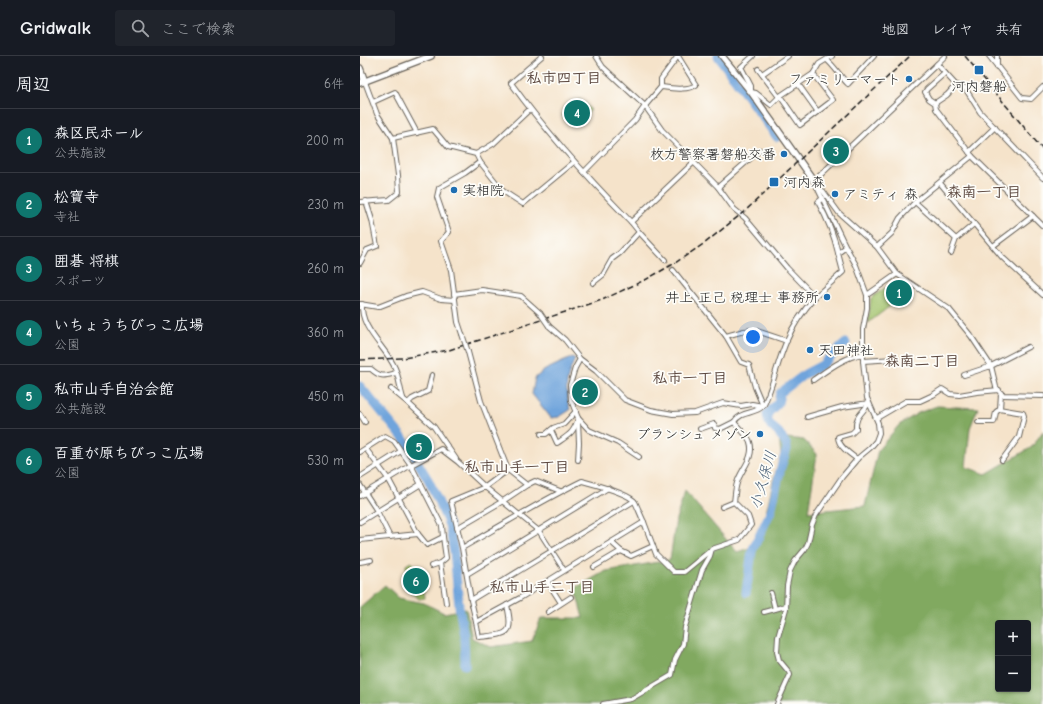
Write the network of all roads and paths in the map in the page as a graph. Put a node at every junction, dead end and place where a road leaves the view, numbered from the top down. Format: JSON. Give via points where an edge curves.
{"nodes":[{"id":1,"x":431,"y":56,"type":"edge"},
{"id":2,"x":542,"y":56,"type":"edge"},
{"id":3,"x":596,"y":56,"type":"edge"},
{"id":4,"x":678,"y":56,"type":"edge"},
{"id":5,"x":722,"y":56,"type":"edge"},
{"id":6,"x":788,"y":56,"type":"edge"},
{"id":7,"x":832,"y":56,"type":"edge"},
{"id":8,"x":874,"y":56,"type":"edge"},
{"id":9,"x":945,"y":56,"type":"edge"},
{"id":10,"x":989,"y":56,"type":"edge"},
{"id":11,"x":997,"y":56,"type":"edge"},
{"id":12,"x":752,"y":57,"type":"edge"},
{"id":13,"x":827,"y":60,"type":"junction"},
{"id":14,"x":754,"y":62,"type":"dead end"},
{"id":15,"x":937,"y":64,"type":"junction"},
{"id":16,"x":997,"y":67,"type":"junction"},
{"id":17,"x":360,"y":68,"type":"edge"},
{"id":18,"x":758,"y":69,"type":"dead end"},
{"id":19,"x":945,"y":73,"type":"junction"},
{"id":20,"x":762,"y":74,"type":"junction"},
{"id":21,"x":813,"y":74,"type":"junction"},
{"id":22,"x":362,"y":82,"type":"edge"},
{"id":23,"x":798,"y":84,"type":"junction"},
{"id":24,"x":956,"y":85,"type":"junction"},
{"id":25,"x":661,"y":87,"type":"junction"},
{"id":26,"x":1043,"y":87,"type":"edge"},
{"id":27,"x":751,"y":92,"type":"junction"},
{"id":28,"x":780,"y":97,"type":"junction"},
{"id":29,"x":373,"y":102,"type":"junction"},
{"id":30,"x":936,"y":103,"type":"junction"},
{"id":31,"x":645,"y":106,"type":"junction"},
{"id":32,"x":530,"y":109,"type":"junction"},
{"id":33,"x":818,"y":112,"type":"junction"},
{"id":34,"x":995,"y":127,"type":"junction"},
{"id":35,"x":417,"y":133,"type":"junction"},
{"id":36,"x":393,"y":138,"type":"junction"},
{"id":37,"x":760,"y":150,"type":"dead end"},
{"id":38,"x":476,"y":154,"type":"junction"},
{"id":39,"x":971,"y":154,"type":"junction"},
{"id":40,"x":480,"y":162,"type":"junction"},
{"id":41,"x":574,"y":162,"type":"junction"},
{"id":42,"x":693,"y":163,"type":"junction"},
{"id":43,"x":584,"y":172,"type":"junction"},
{"id":44,"x":1043,"y":178,"type":"edge"},
{"id":45,"x":814,"y":181,"type":"junction"},
{"id":46,"x":940,"y":183,"type":"junction"},
{"id":47,"x":718,"y":187,"type":"junction"},
{"id":48,"x":818,"y":189,"type":"junction"},
{"id":49,"x":823,"y":198,"type":"junction"},
{"id":50,"x":366,"y":201,"type":"junction"},
{"id":51,"x":360,"y":202,"type":"edge"},
{"id":52,"x":915,"y":202,"type":"junction"},
{"id":53,"x":1033,"y":216,"type":"junction"},
{"id":54,"x":631,"y":222,"type":"junction"},
{"id":55,"x":974,"y":224,"type":"junction"},
{"id":56,"x":1043,"y":226,"type":"edge"},
{"id":57,"x":640,"y":232,"type":"junction"},
{"id":58,"x":956,"y":238,"type":"junction"},
{"id":59,"x":993,"y":246,"type":"junction"},
{"id":60,"x":846,"y":247,"type":"junction"},
{"id":61,"x":877,"y":247,"type":"junction"},
{"id":62,"x":838,"y":253,"type":"junction"},
{"id":63,"x":951,"y":253,"type":"dead end"},
{"id":64,"x":360,"y":260,"type":"edge"},
{"id":65,"x":665,"y":260,"type":"tunnel mouth"},
{"id":66,"x":673,"y":270,"type":"tunnel mouth"},
{"id":67,"x":897,"y":274,"type":"junction"},
{"id":68,"x":593,"y":283,"type":"dead end"},
{"id":69,"x":454,"y":294,"type":"junction"},
{"id":70,"x":867,"y":295,"type":"junction"},
{"id":71,"x":1043,"y":295,"type":"edge"},
{"id":72,"x":815,"y":297,"type":"junction"},
{"id":73,"x":455,"y":300,"type":"junction"},
{"id":74,"x":361,"y":304,"type":"edge"},
{"id":75,"x":726,"y":336,"type":"junction"},
{"id":76,"x":787,"y":341,"type":"junction"},
{"id":77,"x":1028,"y":347,"type":"dead end"},
{"id":78,"x":863,"y":354,"type":"junction"},
{"id":79,"x":580,"y":359,"type":"junction"},
{"id":80,"x":894,"y":359,"type":"dead end"},
{"id":81,"x":863,"y":361,"type":"junction"},
{"id":82,"x":991,"y":366,"type":"junction"},
{"id":83,"x":360,"y":369,"type":"edge"},
{"id":84,"x":396,"y":373,"type":"junction"},
{"id":85,"x":964,"y":374,"type":"dead end"},
{"id":86,"x":432,"y":375,"type":"dead end"},
{"id":87,"x":813,"y":380,"type":"dead end"},
{"id":88,"x":390,"y":389,"type":"dead end"},
{"id":89,"x":1000,"y":392,"type":"junction"},
{"id":90,"x":1043,"y":396,"type":"edge"},
{"id":91,"x":402,"y":398,"type":"junction"},
{"id":92,"x":869,"y":403,"type":"junction"},
{"id":93,"x":408,"y":404,"type":"junction"},
{"id":94,"x":763,"y":406,"type":"junction"},
{"id":95,"x":999,"y":409,"type":"junction"},
{"id":96,"x":576,"y":411,"type":"junction"},
{"id":97,"x":360,"y":414,"type":"edge"},
{"id":98,"x":807,"y":417,"type":"dead end"},
{"id":99,"x":578,"y":418,"type":"junction"},
{"id":100,"x":877,"y":418,"type":"junction"},
{"id":101,"x":365,"y":422,"type":"dead end"},
{"id":102,"x":734,"y":422,"type":"junction"},
{"id":103,"x":978,"y":422,"type":"dead end"},
{"id":104,"x":700,"y":429,"type":"dead end"},
{"id":105,"x":551,"y":430,"type":"junction"},
{"id":106,"x":541,"y":434,"type":"dead end"},
{"id":107,"x":366,"y":449,"type":"junction"},
{"id":108,"x":401,"y":451,"type":"junction"},
{"id":109,"x":360,"y":452,"type":"edge"},
{"id":110,"x":639,"y":457,"type":"dead end"},
{"id":111,"x":857,"y":459,"type":"junction"},
{"id":112,"x":578,"y":460,"type":"dead end"},
{"id":113,"x":1002,"y":460,"type":"dead end"},
{"id":114,"x":458,"y":462,"type":"junction"},
{"id":115,"x":378,"y":465,"type":"junction"},
{"id":116,"x":411,"y":465,"type":"junction"},
{"id":117,"x":508,"y":470,"type":"junction"},
{"id":118,"x":360,"y":476,"type":"edge"},
{"id":119,"x":388,"y":480,"type":"junction"},
{"id":120,"x":421,"y":484,"type":"junction"},
{"id":121,"x":360,"y":485,"type":"edge"},
{"id":122,"x":527,"y":485,"type":"junction"},
{"id":123,"x":485,"y":487,"type":"junction"},
{"id":124,"x":608,"y":488,"type":"junction"},
{"id":125,"x":560,"y":491,"type":"junction"},
{"id":126,"x":365,"y":493,"type":"junction"},
{"id":127,"x":360,"y":496,"type":"edge"},
{"id":128,"x":399,"y":498,"type":"junction"},
{"id":129,"x":503,"y":501,"type":"junction"},
{"id":130,"x":634,"y":501,"type":"junction"},
{"id":131,"x":734,"y":502,"type":"junction"},
{"id":132,"x":722,"y":507,"type":"dead end"},
{"id":133,"x":377,"y":511,"type":"junction"},
{"id":134,"x":519,"y":514,"type":"junction"},
{"id":135,"x":360,"y":522,"type":"edge"},
{"id":136,"x":644,"y":522,"type":"junction"},
{"id":137,"x":457,"y":528,"type":"junction"},
{"id":138,"x":539,"y":531,"type":"junction"},
{"id":139,"x":418,"y":534,"type":"junction"},
{"id":140,"x":390,"y":537,"type":"junction"},
{"id":141,"x":443,"y":537,"type":"junction"},
{"id":142,"x":360,"y":539,"type":"edge"},
{"id":143,"x":611,"y":542,"type":"junction"},
{"id":144,"x":652,"y":546,"type":"junction"},
{"id":145,"x":462,"y":548,"type":"junction"},
{"id":146,"x":712,"y":549,"type":"junction"},
{"id":147,"x":552,"y":551,"type":"junction"},
{"id":148,"x":621,"y":551,"type":"junction"},
{"id":149,"x":370,"y":560,"type":"dead end"},
{"id":150,"x":360,"y":562,"type":"edge"},
{"id":151,"x":440,"y":563,"type":"junction"},
{"id":152,"x":431,"y":566,"type":"dead end"},
{"id":153,"x":594,"y":567,"type":"dead end"},
{"id":154,"x":564,"y":570,"type":"junction"},
{"id":155,"x":467,"y":574,"type":"junction"},
{"id":156,"x":547,"y":581,"type":"junction"},
{"id":157,"x":771,"y":594,"type":"dead end"},
{"id":158,"x":571,"y":597,"type":"dead end"},
{"id":159,"x":470,"y":600,"type":"junction"},
{"id":160,"x":446,"y":602,"type":"dead end"},
{"id":161,"x":561,"y":603,"type":"junction"},
{"id":162,"x":507,"y":605,"type":"junction"},
{"id":163,"x":786,"y":606,"type":"junction"},
{"id":164,"x":775,"y":609,"type":"junction"},
{"id":165,"x":548,"y":612,"type":"dead end"},
{"id":166,"x":764,"y":612,"type":"dead end"},
{"id":167,"x":476,"y":622,"type":"junction"},
{"id":168,"x":603,"y":704,"type":"edge"},
{"id":169,"x":777,"y":704,"type":"edge"}],
"edges":[{"from":1,"to":22,"type":"street"},
{"from":2,"to":32,"type":"street","via":[[511,83]]},
{"from":3,"to":31,"type":"street","via":[[603,67]]},
{"from":4,"to":25,"type":"street","via":[[661,78]]},
{"from":4,"to":25,"type":"street","via":[[696,85],[678,89]]},
{"from":5,"to":27,"type":"street"},
{"from":6,"to":20,"type":"street"},
{"from":7,"to":13,"type":"street"},
{"from":8,"to":13,"type":"street","via":[[848,84]]},
{"from":9,"to":15,"type":"street"},
{"from":10,"to":16,"type":"street"},
{"from":11,"to":16,"type":"street"},
{"from":12,"to":14,"type":"street"},
{"from":12,"to":27,"type":"street","via":[[741,67],[751,86]]},
{"from":13,"to":21,"type":"street","via":[[819,64]]},
{"from":15,"to":19,"type":"street"},
{"from":15,"to":45,"type":"street"},
{"from":16,"to":26,"type":"street","via":[[1022,98],[1031,99]]},
{"from":17,"to":22,"type":"street"},
{"from":18,"to":20,"type":"street"},
{"from":19,"to":24,"type":"street"},
{"from":19,"to":30,"type":"street","via":[[926,92],[929,99]]},
{"from":20,"to":28,"type":"street"},
{"from":21,"to":23,"type":"street"},
{"from":21,"to":33,"type":"street","via":[[833,100]]},
{"from":22,"to":29,"type":"street"},
{"from":23,"to":28,"type":"street"},
{"from":23,"to":33,"type":"street"},
{"from":24,"to":30,"type":"street"},
{"from":24,"to":34,"type":"street","via":[[964,88],[980,112]]},
{"from":25,"to":31,"type":"street"},
{"from":27,"to":28,"type":"street","via":[[771,105]]},
{"from":27,"to":45,"type":"street"},
{"from":28,"to":33,"type":"street","via":[[800,126]]},
{"from":29,"to":35,"type":"street","via":[[395,92]]},
{"from":29,"to":36,"type":"street","via":[[377,114]]},
{"from":30,"to":39,"type":"street","via":[[936,109]]},
{"from":31,"to":42,"type":"street","via":[[662,130]]},
{"from":31,"to":43,"type":"street","via":[[635,120]]},
{"from":32,"to":38,"type":"street","via":[[493,144]]},
{"from":32,"to":41,"type":"street"},
{"from":34,"to":39,"type":"street"},
{"from":34,"to":44,"type":"street"},
{"from":35,"to":36,"type":"street"},
{"from":35,"to":38,"type":"street","via":[[433,129],[448,147]]},
{"from":36,"to":50,"type":"street","via":[[399,192],[389,200]]},
{"from":37,"to":47,"type":"street"},
{"from":38,"to":40,"type":"street"},
{"from":39,"to":46,"type":"street"},
{"from":39,"to":53,"type":"street"},
{"from":40,"to":41,"type":"street","via":[[503,191],[523,204]]},
{"from":40,"to":69,"type":"street","via":[[465,174],[439,188],[437,197],[449,232],[441,241],[451,270]]},
{"from":41,"to":43,"type":"street"},
{"from":42,"to":47,"type":"street"},
{"from":42,"to":54,"type":"street"},
{"from":43,"to":54,"type":"street"},
{"from":45,"to":48,"type":"street"},
{"from":46,"to":52,"type":"street"},
{"from":46,"to":55,"type":"street"},
{"from":47,"to":72,"type":"street","via":[[734,209]]},
{"from":48,"to":49,"type":"street"},
{"from":48,"to":61,"type":"street","via":[[823,191],[839,213]]},
{"from":49,"to":60,"type":"street"},
{"from":49,"to":62,"type":"street","via":[[818,202],[836,241]]},
{"from":50,"to":51,"type":"street"},
{"from":50,"to":64,"type":"street","via":[[377,246],[367,250]]},
{"from":52,"to":58,"type":"street"},
{"from":52,"to":61,"type":"street","via":[[900,218],[892,233]]},
{"from":53,"to":56,"type":"street"},
{"from":53,"to":59,"type":"street"},
{"from":54,"to":57,"type":"street"},
{"from":55,"to":58,"type":"street"},
{"from":55,"to":59,"type":"street"},
{"from":57,"to":65,"type":"street"},
{"from":57,"to":68,"type":"street","via":[[612,259],[603,275]]},
{"from":58,"to":63,"type":"street"},
{"from":59,"to":71,"type":"street"},
{"from":60,"to":62,"type":"street"},
{"from":60,"to":70,"type":"street"},
{"from":61,"to":67,"type":"street"},
{"from":62,"to":72,"type":"street","via":[[843,272]]},
{"from":66,"to":75,"type":"street"},
{"from":67,"to":70,"type":"street"},
{"from":67,"to":82,"type":"street","via":[[949,309]]},
{"from":69,"to":73,"type":"street"},
{"from":69,"to":79,"type":"street","bridge":true,"via":[[482,290],[521,296],[540,313]]},
{"from":70,"to":78,"type":"street"},
{"from":72,"to":76,"type":"street","via":[[799,315]]},
{"from":73,"to":74,"type":"street","via":[[441,299],[422,292],[378,307]]},
{"from":73,"to":117,"type":"street","bridge":true,"via":[[458,322],[481,401]]},
{"from":74,"to":84,"type":"street","via":[[365,321],[373,337]]},
{"from":75,"to":76,"type":"street","via":[[754,330]]},
{"from":75,"to":94,"type":"street","via":[[741,362],[750,365]]},
{"from":76,"to":94,"type":"street"},
{"from":77,"to":82,"type":"street"},
{"from":78,"to":81,"type":"street"},
{"from":78,"to":87,"type":"street","via":[[853,356]]},
{"from":79,"to":94,"type":"street","via":[[625,400],[651,410],[673,414],[695,413],[723,403]]},
{"from":79,"to":96,"type":"street","via":[[570,385],[571,400]]},
{"from":80,"to":81,"type":"street"},
{"from":81,"to":92,"type":"street"},
{"from":82,"to":85,"type":"street"},
{"from":82,"to":89,"type":"street","via":[[996,387]]},
{"from":83,"to":84,"type":"street","via":[[371,369],[382,376]]},
{"from":84,"to":91,"type":"street"},
{"from":86,"to":93,"type":"street","via":[[428,391],[412,398]]},
{"from":88,"to":91,"type":"street"},
{"from":89,"to":90,"type":"street","via":[[1002,395]]},
{"from":89,"to":95,"type":"street"},
{"from":89,"to":100,"type":"street","via":[[959,395],[950,394],[942,389],[920,401],[906,401]]},
{"from":91,"to":93,"type":"street"},
{"from":92,"to":98,"type":"street","via":[[842,407]]},
{"from":92,"to":100,"type":"street"},
{"from":92,"to":111,"type":"street","via":[[855,422],[856,429],[852,433],[838,437],[846,451]]},
{"from":93,"to":114,"type":"street","via":[[434,427]]},
{"from":94,"to":102,"type":"street","via":[[756,411],[745,413]]},
{"from":95,"to":103,"type":"street","via":[[994,422]]},
{"from":95,"to":113,"type":"street","via":[[1023,413],[1024,416],[1019,437]]},
{"from":96,"to":99,"type":"street"},
{"from":96,"to":105,"type":"street","via":[[564,424]]},
{"from":97,"to":101,"type":"street"},
{"from":99,"to":105,"type":"street","via":[[572,433],[558,443]]},
{"from":99,"to":110,"type":"street","via":[[590,430],[618,443]]},
{"from":99,"to":112,"type":"street"},
{"from":100,"to":111,"type":"street","via":[[879,433],[876,441]]},
{"from":102,"to":104,"type":"street","via":[[720,429],[715,428],[714,424]]},
{"from":102,"to":131,"type":"street","via":[[750,441],[752,450],[750,460],[744,466],[736,485]]},
{"from":105,"to":106,"type":"street"},
{"from":107,"to":108,"type":"street","via":[[386,436],[394,441]]},
{"from":107,"to":109,"type":"street"},
{"from":107,"to":115,"type":"street"},
{"from":108,"to":115,"type":"street"},
{"from":108,"to":116,"type":"street"},
{"from":111,"to":163,"type":"street","via":[[816,515],[808,543],[790,571]]},
{"from":114,"to":116,"type":"street","via":[[441,449]]},
{"from":114,"to":123,"type":"street"},
{"from":115,"to":118,"type":"street"},
{"from":115,"to":119,"type":"street"},
{"from":116,"to":119,"type":"street"},
{"from":116,"to":120,"type":"street"},
{"from":117,"to":122,"type":"street"},
{"from":117,"to":123,"type":"street"},
{"from":119,"to":126,"type":"street"},
{"from":119,"to":128,"type":"street"},
{"from":120,"to":128,"type":"street"},
{"from":120,"to":141,"type":"street","via":[[442,526]]},
{"from":121,"to":126,"type":"street"},
{"from":122,"to":125,"type":"street","via":[[534,481]]},
{"from":122,"to":129,"type":"street"},
{"from":123,"to":129,"type":"street"},
{"from":123,"to":137,"type":"street","via":[[451,501]]},
{"from":124,"to":125,"type":"street","via":[[582,481]]},
{"from":124,"to":130,"type":"street"},
{"from":124,"to":138,"type":"street"},
{"from":125,"to":134,"type":"street"},
{"from":126,"to":127,"type":"street"},
{"from":126,"to":133,"type":"street"},
{"from":128,"to":133,"type":"street"},
{"from":128,"to":139,"type":"street"},
{"from":129,"to":134,"type":"street"},
{"from":129,"to":137,"type":"street"},
{"from":130,"to":136,"type":"street"},
{"from":130,"to":147,"type":"street"},
{"from":131,"to":132,"type":"street"},
{"from":131,"to":146,"type":"street","via":[[748,516],[751,525],[739,540]]},
{"from":133,"to":135,"type":"street"},
{"from":133,"to":140,"type":"street"},
{"from":134,"to":138,"type":"street"},
{"from":134,"to":145,"type":"street"},
{"from":136,"to":143,"type":"street"},
{"from":136,"to":144,"type":"street"},
{"from":137,"to":145,"type":"street"},
{"from":138,"to":147,"type":"street"},
{"from":138,"to":155,"type":"street"},
{"from":139,"to":140,"type":"street"},
{"from":139,"to":141,"type":"street","via":[[427,545]]},
{"from":140,"to":142,"type":"street"},
{"from":141,"to":151,"type":"street","via":[[446,558]]},
{"from":143,"to":148,"type":"street"},
{"from":143,"to":154,"type":"street"},
{"from":144,"to":146,"type":"street","via":[[656,554],[674,572],[684,572]]},
{"from":144,"to":148,"type":"street","via":[[631,556]]},
{"from":145,"to":155,"type":"street"},
{"from":146,"to":168,"type":"street","via":[[702,570],[685,627],[683,644],[675,660],[672,675],[631,699]]},
{"from":147,"to":154,"type":"street"},
{"from":147,"to":159,"type":"street"},
{"from":148,"to":153,"type":"street"},
{"from":149,"to":150,"type":"street"},
{"from":151,"to":152,"type":"street"},
{"from":151,"to":160,"type":"street"},
{"from":154,"to":156,"type":"street"},
{"from":155,"to":159,"type":"street"},
{"from":156,"to":161,"type":"street"},
{"from":156,"to":162,"type":"street"},
{"from":157,"to":164,"type":"street"},
{"from":158,"to":161,"type":"street"},
{"from":159,"to":167,"type":"street"},
{"from":161,"to":165,"type":"street"},
{"from":162,"to":167,"type":"street"},
{"from":162,"to":167,"type":"street","via":[[511,621],[504,634],[479,636]]},
{"from":163,"to":164,"type":"street"},
{"from":163,"to":169,"type":"street","via":[[777,652],[779,660],[790,675]]},
{"from":164,"to":166,"type":"street"}]}
